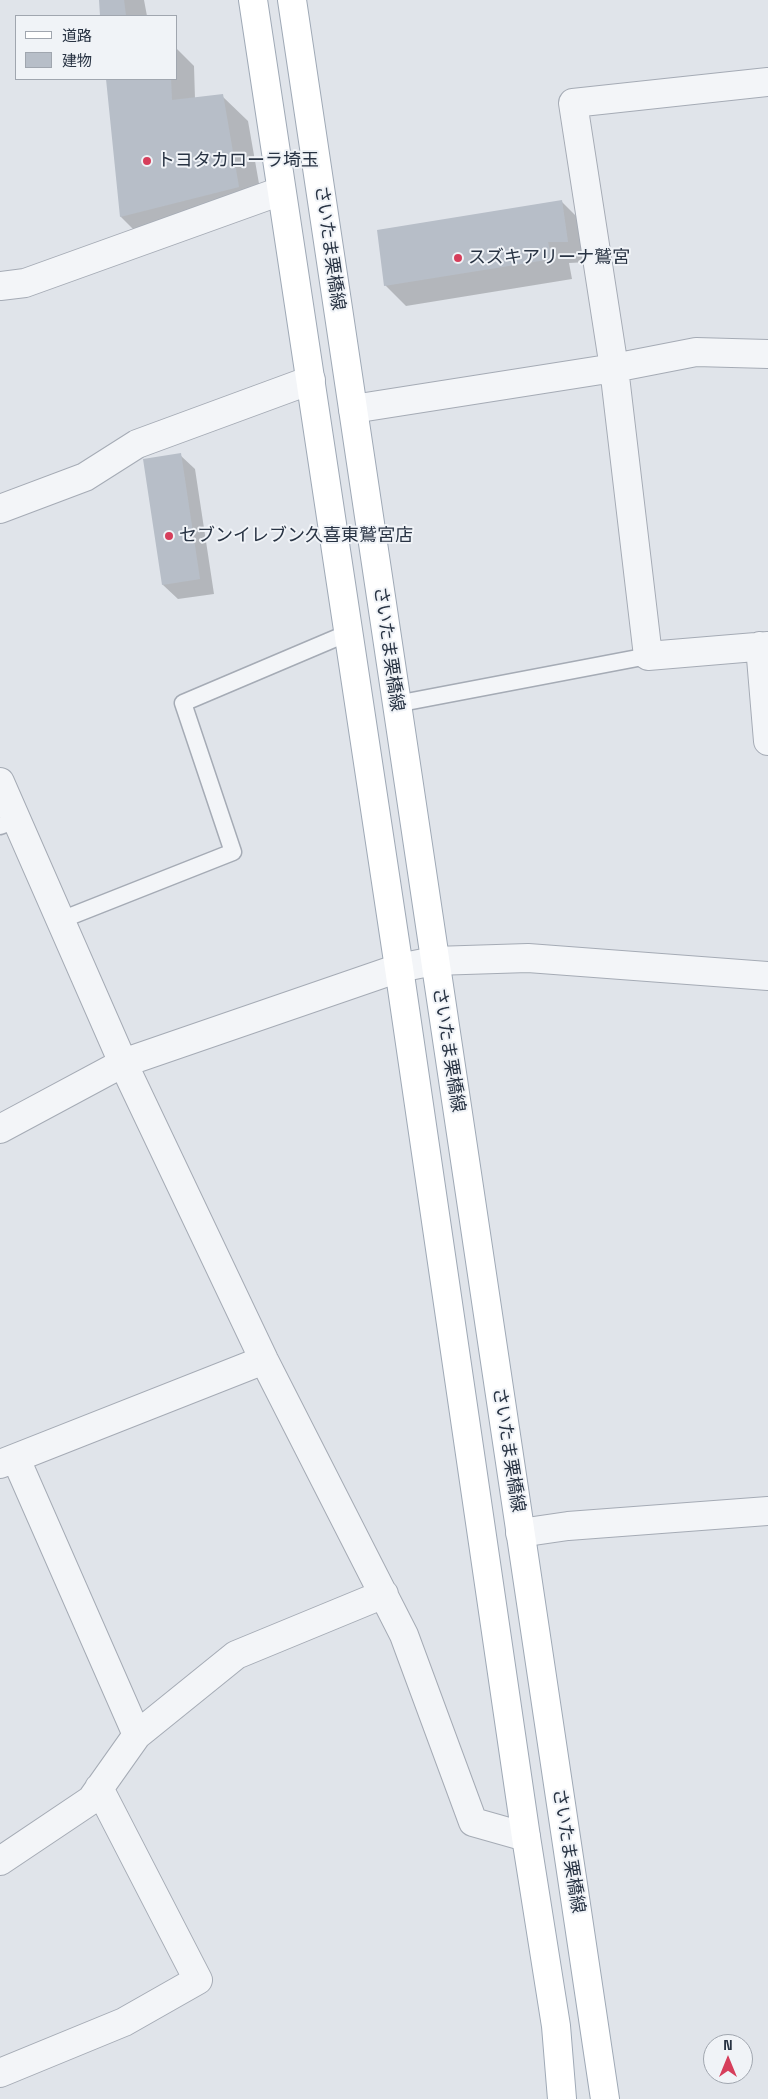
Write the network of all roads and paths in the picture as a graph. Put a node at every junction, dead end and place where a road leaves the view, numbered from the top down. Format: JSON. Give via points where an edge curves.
{"nodes":[{"id":1,"x":253,"y":0,"type":"edge"},
{"id":2,"x":292,"y":0,"type":"edge"},
{"id":3,"x":768,"y":82,"type":"edge"},
{"id":4,"x":282,"y":191,"type":"junction"},
{"id":5,"x":0,"y":286,"type":"edge"},
{"id":6,"x":768,"y":354,"type":"edge"},
{"id":7,"x":614,"y":368,"type":"junction"},
{"id":8,"x":311,"y":380,"type":"junction"},
{"id":9,"x":353,"y":409,"type":"junction"},
{"id":10,"x":0,"y":509,"type":"edge"},
{"id":11,"x":348,"y":633,"type":"junction"},
{"id":12,"x":764,"y":646,"type":"edge"},
{"id":13,"x":648,"y":656,"type":"junction"},
{"id":14,"x":396,"y":704,"type":"junction"},
{"id":15,"x":768,"y":741,"type":"edge"},
{"id":16,"x":0,"y":782,"type":"edge"},
{"id":17,"x":9,"y":823,"type":"edge"},
{"id":18,"x":62,"y":920,"type":"junction"},
{"id":19,"x":434,"y":962,"type":"junction"},
{"id":20,"x":399,"y":968,"type":"junction"},
{"id":21,"x":768,"y":976,"type":"edge"},
{"id":22,"x":123,"y":1063,"type":"junction"},
{"id":23,"x":0,"y":1129,"type":"edge"},
{"id":24,"x":264,"y":1360,"type":"junction"},
{"id":25,"x":8,"y":1462,"type":"edge"},
{"id":26,"x":768,"y":1512,"type":"edge"},
{"id":27,"x":520,"y":1532,"type":"junction"},
{"id":28,"x":384,"y":1594,"type":"junction"},
{"id":29,"x":137,"y":1736,"type":"junction"},
{"id":30,"x":100,"y":1788,"type":"junction"},
{"id":31,"x":526,"y":1837,"type":"junction"},
{"id":32,"x":0,"y":1861,"type":"edge"},
{"id":33,"x":0,"y":2073,"type":"edge"},
{"id":34,"x":562,"y":2099,"type":"edge"},
{"id":35,"x":605,"y":2099,"type":"edge"}],
"edges":[{"from":1,"to":4,"type":"main road","name":"さいたま栗橋線"},
{"from":2,"to":9,"type":"main road","name":"さいたま栗橋線"},
{"from":3,"to":7,"type":"street","via":[[573,103]]},
{"from":4,"to":5,"type":"street","via":[[25,283]]},
{"from":4,"to":8,"type":"main road","name":"さいたま栗橋線"},
{"from":6,"to":7,"type":"street","via":[[696,352]]},
{"from":7,"to":9,"type":"street"},
{"from":7,"to":13,"type":"street"},
{"from":8,"to":10,"type":"street","via":[[136,444],[85,477]]},
{"from":8,"to":11,"type":"main road","name":"さいたま栗橋線"},
{"from":9,"to":14,"type":"main road","name":"さいたま栗橋線"},
{"from":11,"to":18,"type":"lane","via":[[183,703],[233,852]]},
{"from":11,"to":20,"type":"main road","name":"さいたま栗橋線"},
{"from":12,"to":13,"type":"street"},
{"from":12,"to":15,"type":"street"},
{"from":13,"to":14,"type":"lane"},
{"from":14,"to":19,"type":"main road","name":"さいたま栗橋線"},
{"from":16,"to":17,"type":"street"},
{"from":17,"to":18,"type":"street"},
{"from":18,"to":22,"type":"street"},
{"from":19,"to":20,"type":"street"},
{"from":19,"to":21,"type":"street","via":[[528,958]]},
{"from":19,"to":27,"type":"main road","name":"さいたま栗橋線"},
{"from":20,"to":22,"type":"street"},
{"from":20,"to":31,"type":"main road","name":"さいたま栗橋線"},
{"from":22,"to":23,"type":"street"},
{"from":22,"to":24,"type":"street"},
{"from":24,"to":25,"type":"street"},
{"from":24,"to":28,"type":"street"},
{"from":25,"to":29,"type":"street"},
{"from":26,"to":27,"type":"street"},
{"from":27,"to":35,"type":"main road","name":"さいたま栗橋線"},
{"from":28,"to":29,"type":"street","via":[[236,1655]]},
{"from":28,"to":31,"type":"street","via":[[404,1636],[473,1822]]},
{"from":29,"to":30,"type":"street"},
{"from":30,"to":32,"type":"street","via":[[90,1800]]},
{"from":30,"to":33,"type":"street","via":[[198,1980],[124,2022]]},
{"from":31,"to":34,"type":"main road","name":"さいたま栗橋線","via":[[556,2026]]}]}
